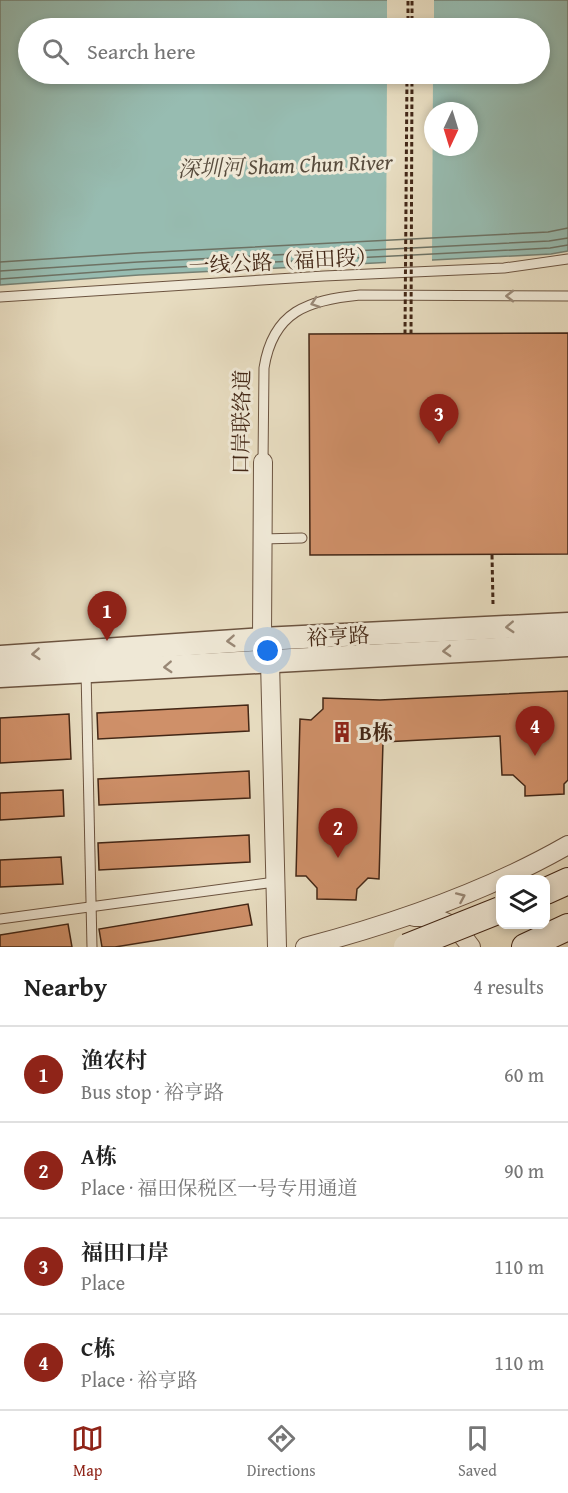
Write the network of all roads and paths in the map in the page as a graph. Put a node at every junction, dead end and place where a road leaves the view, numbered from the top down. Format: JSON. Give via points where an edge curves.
{"nodes":[{"id":1,"x":410,"y":0,"type":"edge"},
{"id":2,"x":409,"y":18,"type":"edge"},
{"id":3,"x":411,"y":18,"type":"edge"},
{"id":4,"x":407,"y":84,"type":"edge"},
{"id":5,"x":412,"y":84,"type":"edge"},
{"id":6,"x":568,"y":259,"type":"edge"},
{"id":7,"x":568,"y":296,"type":"edge"},
{"id":8,"x":0,"y":297,"type":"edge"},
{"id":9,"x":405,"y":334,"type":"dead end"},
{"id":10,"x":411,"y":334,"type":"dead end"},
{"id":11,"x":262,"y":462,"type":"joint"},
{"id":12,"x":262,"y":538,"type":"junction"},
{"id":13,"x":302,"y":538,"type":"dead end"},
{"id":14,"x":492,"y":555,"type":"dead end"},
{"id":15,"x":493,"y":604,"type":"dead end"},
{"id":16,"x":568,"y":624,"type":"edge"},
{"id":17,"x":262,"y":639,"type":"junction"},
{"id":18,"x":568,"y":645,"type":"edge"},
{"id":19,"x":0,"y":657,"type":"edge"},
{"id":20,"x":270,"y":661,"type":"junction"},
{"id":21,"x":86,"y":671,"type":"junction"},
{"id":22,"x":0,"y":676,"type":"edge"},
{"id":23,"x":568,"y":845,"type":"edge"},
{"id":24,"x":568,"y":881,"type":"edge"},
{"id":25,"x":275,"y":882,"type":"junction"},
{"id":26,"x":550,"y":889,"type":"edge"},
{"id":27,"x":90,"y":907,"type":"junction"},
{"id":28,"x":496,"y":912,"type":"edge"},
{"id":29,"x":406,"y":918,"type":"junction"},
{"id":30,"x":0,"y":919,"type":"edge"},
{"id":31,"x":568,"y":927,"type":"edge"},
{"id":32,"x":92,"y":947,"type":"edge"},
{"id":33,"x":277,"y":947,"type":"edge"},
{"id":34,"x":305,"y":947,"type":"edge"},
{"id":35,"x":407,"y":947,"type":"edge"},
{"id":36,"x":471,"y":947,"type":"edge"},
{"id":37,"x":525,"y":947,"type":"edge"}],
"edges":[{"from":1,"to":2,"type":"path"},
{"from":1,"to":3,"type":"path"},
{"from":4,"to":9,"type":"path","bridge":true},
{"from":5,"to":10,"type":"path","bridge":true},
{"from":6,"to":8,"type":"lane","name":"一线公路（福田段）","via":[[504,268]]},
{"from":7,"to":11,"type":"lane","name":"口岸联络道","one_way":true,"via":[[360,295],[329,298],[304,307],[275,332],[266,355]]},
{"from":11,"to":12,"type":"street","name":"口岸联络道"},
{"from":12,"to":13,"type":"lane"},
{"from":12,"to":17,"type":"street","name":"口岸联络道"},
{"from":14,"to":15,"type":"path"},
{"from":16,"to":17,"type":"street","name":"裕亨路","one_way":true},
{"from":17,"to":19,"type":"street","name":"裕亨路","one_way":true},
{"from":18,"to":20,"type":"street","name":"裕亨路","one_way":true},
{"from":20,"to":21,"type":"street","name":"裕亨路","one_way":true},
{"from":20,"to":25,"type":"street"},
{"from":21,"to":22,"type":"street","name":"裕亨路"},
{"from":21,"to":27,"type":"lane"},
{"from":29,"to":23,"type":"street","one_way":true,"via":[[500,879]]},
{"from":24,"to":26,"type":"main road"},
{"from":25,"to":27,"type":"lane"},
{"from":25,"to":33,"type":"street"},
{"from":27,"to":30,"type":"lane"},
{"from":27,"to":32,"type":"lane"},
{"from":28,"to":35,"type":"main road","bridge":true},
{"from":29,"to":34,"type":"street"},
{"from":29,"to":36,"type":"street","via":[[446,922]]},
{"from":31,"to":37,"type":"main road"}]}
